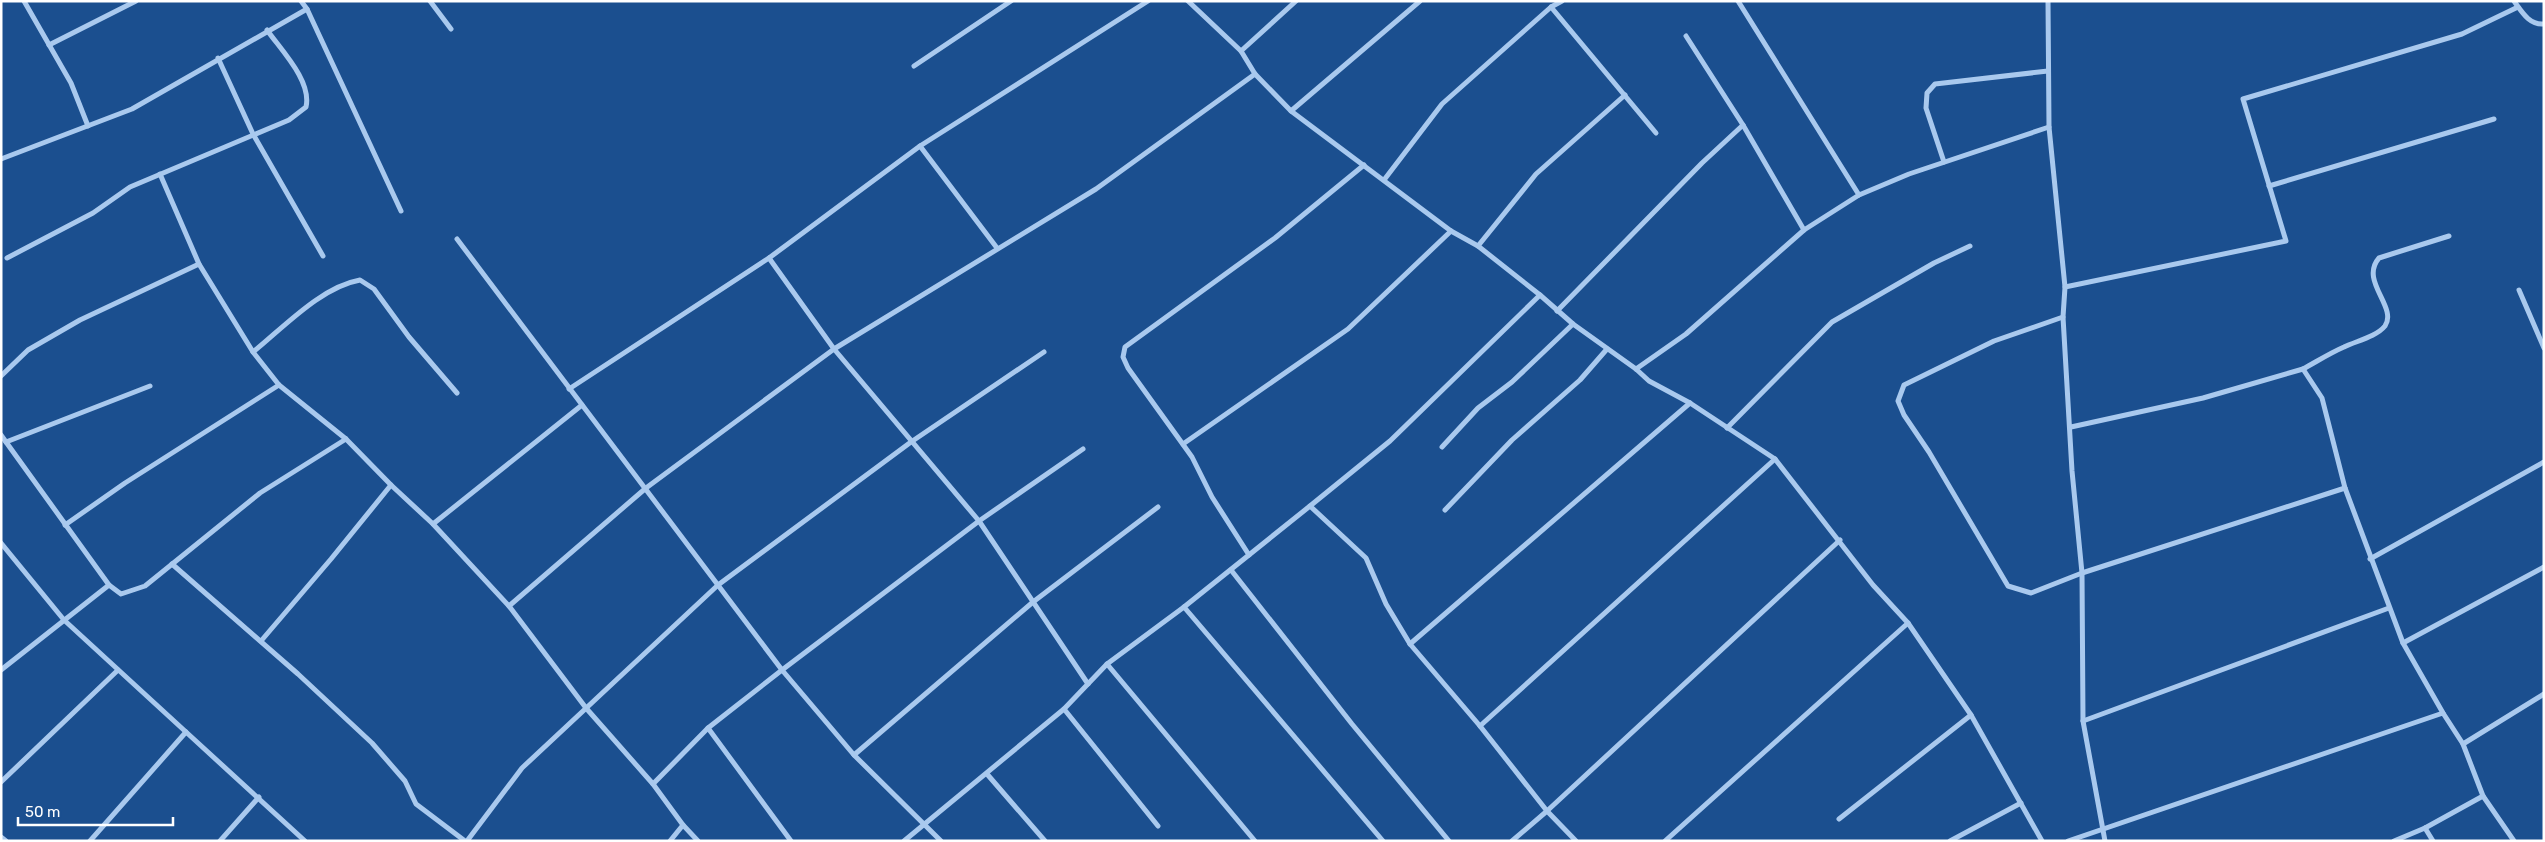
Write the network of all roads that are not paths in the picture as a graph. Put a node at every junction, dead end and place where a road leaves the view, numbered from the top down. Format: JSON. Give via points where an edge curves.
{"nodes":[{"id":1,"x":24,"y":1,"type":"edge"},
{"id":2,"x":136,"y":1,"type":"edge"},
{"id":3,"x":301,"y":1,"type":"edge"},
{"id":4,"x":430,"y":1,"type":"edge"},
{"id":5,"x":1011,"y":1,"type":"edge"},
{"id":6,"x":1148,"y":1,"type":"edge"},
{"id":7,"x":1188,"y":1,"type":"edge"},
{"id":8,"x":1296,"y":1,"type":"edge"},
{"id":9,"x":1420,"y":1,"type":"edge"},
{"id":10,"x":1562,"y":1,"type":"edge"},
{"id":11,"x":1738,"y":1,"type":"edge"},
{"id":12,"x":2048,"y":1,"type":"edge"},
{"id":13,"x":2514,"y":1,"type":"edge"},
{"id":14,"x":1551,"y":7,"type":"junction"},
{"id":15,"x":2518,"y":7,"type":"junction"},
{"id":16,"x":307,"y":9,"type":"junction"},
{"id":17,"x":2544,"y":24,"type":"edge"},
{"id":18,"x":451,"y":29,"type":"dead end"},
{"id":19,"x":267,"y":30,"type":"junction"},
{"id":20,"x":1686,"y":36,"type":"dead end"},
{"id":21,"x":49,"y":45,"type":"junction"},
{"id":22,"x":1241,"y":51,"type":"junction"},
{"id":23,"x":218,"y":58,"type":"junction"},
{"id":24,"x":914,"y":66,"type":"dead end"},
{"id":25,"x":2048,"y":71,"type":"junction"},
{"id":26,"x":1255,"y":74,"type":"junction"},
{"id":27,"x":1625,"y":95,"type":"junction"},
{"id":28,"x":1291,"y":111,"type":"junction"},
{"id":29,"x":2494,"y":118,"type":"dead end"},
{"id":30,"x":1742,"y":125,"type":"junction"},
{"id":31,"x":88,"y":126,"type":"junction"},
{"id":32,"x":2049,"y":127,"type":"junction"},
{"id":33,"x":1656,"y":133,"type":"dead end"},
{"id":34,"x":253,"y":134,"type":"junction"},
{"id":35,"x":920,"y":146,"type":"junction"},
{"id":36,"x":1,"y":159,"type":"edge"},
{"id":37,"x":1944,"y":162,"type":"junction"},
{"id":38,"x":1364,"y":165,"type":"junction"},
{"id":39,"x":160,"y":174,"type":"junction"},
{"id":40,"x":1384,"y":180,"type":"junction"},
{"id":41,"x":2269,"y":186,"type":"junction"},
{"id":42,"x":1859,"y":196,"type":"junction"},
{"id":43,"x":401,"y":211,"type":"dead end"},
{"id":44,"x":1804,"y":230,"type":"junction"},
{"id":45,"x":1451,"y":232,"type":"junction"},
{"id":46,"x":2449,"y":236,"type":"dead end"},
{"id":47,"x":457,"y":239,"type":"dead end"},
{"id":48,"x":1478,"y":246,"type":"junction"},
{"id":49,"x":1970,"y":246,"type":"dead end"},
{"id":50,"x":997,"y":248,"type":"junction"},
{"id":51,"x":323,"y":256,"type":"dead end"},
{"id":52,"x":7,"y":258,"type":"dead end"},
{"id":53,"x":769,"y":258,"type":"junction"},
{"id":54,"x":199,"y":264,"type":"junction"},
{"id":55,"x":2065,"y":287,"type":"junction"},
{"id":56,"x":2519,"y":290,"type":"dead end"},
{"id":57,"x":1540,"y":295,"type":"junction"},
{"id":58,"x":1557,"y":310,"type":"junction"},
{"id":59,"x":2063,"y":317,"type":"junction"},
{"id":60,"x":1573,"y":324,"type":"junction"},
{"id":61,"x":2544,"y":348,"type":"edge"},
{"id":62,"x":834,"y":349,"type":"junction"},
{"id":63,"x":1606,"y":349,"type":"junction"},
{"id":64,"x":253,"y":352,"type":"junction"},
{"id":65,"x":1044,"y":352,"type":"dead end"},
{"id":66,"x":1636,"y":369,"type":"junction"},
{"id":67,"x":2303,"y":369,"type":"junction"},
{"id":68,"x":1,"y":376,"type":"edge"},
{"id":69,"x":279,"y":385,"type":"junction"},
{"id":70,"x":150,"y":386,"type":"dead end"},
{"id":71,"x":569,"y":389,"type":"junction"},
{"id":72,"x":457,"y":393,"type":"dead end"},
{"id":73,"x":1690,"y":403,"type":"junction"},
{"id":74,"x":582,"y":405,"type":"junction"},
{"id":75,"x":1727,"y":428,"type":"junction"},
{"id":76,"x":2071,"y":428,"type":"junction"},
{"id":77,"x":1,"y":434,"type":"edge"},
{"id":78,"x":346,"y":439,"type":"junction"},
{"id":79,"x":6,"y":442,"type":"junction"},
{"id":80,"x":910,"y":442,"type":"junction"},
{"id":81,"x":1182,"y":444,"type":"junction"},
{"id":82,"x":1442,"y":447,"type":"dead end"},
{"id":83,"x":1083,"y":449,"type":"dead end"},
{"id":84,"x":1775,"y":459,"type":"junction"},
{"id":85,"x":2544,"y":462,"type":"edge"},
{"id":86,"x":390,"y":485,"type":"junction"},
{"id":87,"x":646,"y":488,"type":"junction"},
{"id":88,"x":2345,"y":488,"type":"junction"},
{"id":89,"x":1310,"y":506,"type":"junction"},
{"id":90,"x":1158,"y":507,"type":"dead end"},
{"id":91,"x":1445,"y":510,"type":"dead end"},
{"id":92,"x":979,"y":521,"type":"junction"},
{"id":93,"x":433,"y":524,"type":"junction"},
{"id":94,"x":65,"y":525,"type":"junction"},
{"id":95,"x":1840,"y":540,"type":"junction"},
{"id":96,"x":1,"y":543,"type":"edge"},
{"id":97,"x":1249,"y":555,"type":"junction"},
{"id":98,"x":2370,"y":559,"type":"junction"},
{"id":99,"x":172,"y":564,"type":"junction"},
{"id":100,"x":2544,"y":567,"type":"edge"},
{"id":101,"x":1230,"y":570,"type":"junction"},
{"id":102,"x":2082,"y":573,"type":"junction"},
{"id":103,"x":109,"y":585,"type":"junction"},
{"id":104,"x":718,"y":585,"type":"junction"},
{"id":105,"x":1033,"y":602,"type":"junction"},
{"id":106,"x":508,"y":606,"type":"junction"},
{"id":107,"x":1184,"y":608,"type":"junction"},
{"id":108,"x":2389,"y":608,"type":"junction"},
{"id":109,"x":64,"y":620,"type":"junction"},
{"id":110,"x":1908,"y":623,"type":"junction"},
{"id":111,"x":261,"y":641,"type":"junction"},
{"id":112,"x":2403,"y":643,"type":"junction"},
{"id":113,"x":1410,"y":644,"type":"junction"},
{"id":114,"x":1107,"y":664,"type":"junction"},
{"id":115,"x":1,"y":670,"type":"edge"},
{"id":116,"x":118,"y":670,"type":"junction"},
{"id":117,"x":782,"y":670,"type":"junction"},
{"id":118,"x":1088,"y":684,"type":"junction"},
{"id":119,"x":2544,"y":694,"type":"edge"},
{"id":120,"x":586,"y":708,"type":"junction"},
{"id":121,"x":1064,"y":709,"type":"junction"},
{"id":122,"x":2443,"y":713,"type":"junction"},
{"id":123,"x":1971,"y":715,"type":"junction"},
{"id":124,"x":2083,"y":721,"type":"junction"},
{"id":125,"x":1480,"y":726,"type":"junction"},
{"id":126,"x":708,"y":728,"type":"junction"},
{"id":127,"x":186,"y":732,"type":"junction"},
{"id":128,"x":2463,"y":744,"type":"junction"},
{"id":129,"x":854,"y":755,"type":"junction"},
{"id":130,"x":987,"y":774,"type":"junction"},
{"id":131,"x":1,"y":782,"type":"edge"},
{"id":132,"x":653,"y":784,"type":"junction"},
{"id":133,"x":2483,"y":796,"type":"junction"},
{"id":134,"x":258,"y":797,"type":"junction"},
{"id":135,"x":2021,"y":803,"type":"junction"},
{"id":136,"x":1547,"y":811,"type":"junction"},
{"id":137,"x":1839,"y":820,"type":"dead end"},
{"id":138,"x":683,"y":825,"type":"junction"},
{"id":139,"x":925,"y":825,"type":"junction"},
{"id":140,"x":1158,"y":826,"type":"dead end"},
{"id":141,"x":2425,"y":828,"type":"junction"},
{"id":142,"x":2103,"y":830,"type":"junction"},
{"id":143,"x":1,"y":837,"type":"edge"},
{"id":144,"x":6,"y":841,"type":"edge"},
{"id":145,"x":90,"y":841,"type":"edge"},
{"id":146,"x":220,"y":841,"type":"edge"},
{"id":147,"x":305,"y":841,"type":"edge"},
{"id":148,"x":466,"y":841,"type":"edge"},
{"id":149,"x":670,"y":841,"type":"edge"},
{"id":150,"x":698,"y":841,"type":"edge"},
{"id":151,"x":791,"y":841,"type":"edge"},
{"id":152,"x":904,"y":841,"type":"edge"},
{"id":153,"x":941,"y":841,"type":"edge"},
{"id":154,"x":1045,"y":841,"type":"edge"},
{"id":155,"x":1255,"y":841,"type":"edge"},
{"id":156,"x":1383,"y":841,"type":"edge"},
{"id":157,"x":1449,"y":841,"type":"edge"},
{"id":158,"x":1512,"y":841,"type":"edge"},
{"id":159,"x":1576,"y":841,"type":"edge"},
{"id":160,"x":1665,"y":841,"type":"edge"},
{"id":161,"x":1950,"y":841,"type":"edge"},
{"id":162,"x":2042,"y":841,"type":"edge"},
{"id":163,"x":2068,"y":841,"type":"edge"},
{"id":164,"x":2105,"y":841,"type":"edge"},
{"id":165,"x":2394,"y":841,"type":"edge"},
{"id":166,"x":2433,"y":841,"type":"edge"},
{"id":167,"x":2514,"y":841,"type":"edge"}],
"edges":[{"from":1,"to":21,"type":"street"},
{"from":2,"to":21,"type":"street"},
{"from":3,"to":16,"type":"street"},
{"from":4,"to":18,"type":"street"},
{"from":5,"to":24,"type":"street"},
{"from":6,"to":35,"type":"street"},
{"from":7,"to":22,"type":"street"},
{"from":8,"to":22,"type":"street"},
{"from":9,"to":28,"type":"street"},
{"from":10,"to":14,"type":"street"},
{"from":11,"to":42,"type":"street"},
{"from":12,"to":25,"type":"street"},
{"from":13,"to":15,"type":"street"},
{"from":14,"to":27,"type":"street"},
{"from":14,"to":40,"type":"street","via":[[1442,104]]},
{"from":15,"to":17,"type":"street","via":[[2525,17],[2536,24]]},
{"from":15,"to":41,"type":"street","via":[[2462,34],[2243,100]]},
{"from":16,"to":19,"type":"street"},
{"from":16,"to":43,"type":"street"},
{"from":19,"to":23,"type":"street"},
{"from":19,"to":34,"type":"street","via":[[304,84],[308,98],[306,107],[289,120]]},
{"from":20,"to":30,"type":"street"},
{"from":21,"to":31,"type":"street","via":[[71,83]]},
{"from":22,"to":26,"type":"street"},
{"from":23,"to":31,"type":"street","via":[[132,109]]},
{"from":23,"to":34,"type":"street"},
{"from":25,"to":32,"type":"street"},
{"from":25,"to":37,"type":"street","via":[[1935,84],[1927,93],[1926,108]]},
{"from":26,"to":28,"type":"street"},
{"from":26,"to":50,"type":"street","via":[[1096,189]]},
{"from":27,"to":33,"type":"street"},
{"from":27,"to":48,"type":"street","via":[[1536,174]]},
{"from":28,"to":38,"type":"street"},
{"from":29,"to":41,"type":"street"},
{"from":30,"to":44,"type":"street"},
{"from":30,"to":58,"type":"street"},
{"from":31,"to":36,"type":"street"},
{"from":32,"to":37,"type":"street"},
{"from":32,"to":55,"type":"street"},
{"from":34,"to":39,"type":"street"},
{"from":34,"to":51,"type":"street"},
{"from":35,"to":50,"type":"street"},
{"from":35,"to":53,"type":"street"},
{"from":37,"to":42,"type":"street"},
{"from":38,"to":40,"type":"street"},
{"from":38,"to":81,"type":"street","via":[[1275,238],[1125,347],[1123,357],[1128,368]]},
{"from":39,"to":52,"type":"street","via":[[130,187],[93,213]]},
{"from":39,"to":54,"type":"street"},
{"from":40,"to":45,"type":"street"},
{"from":41,"to":55,"type":"street","via":[[2286,241]]},
{"from":42,"to":44,"type":"street"},
{"from":44,"to":66,"type":"street","via":[[1686,334]]},
{"from":45,"to":48,"type":"street"},
{"from":45,"to":81,"type":"street","via":[[1348,328]]},
{"from":46,"to":67,"type":"street","via":[[2379,258],[2373,265],[2373,276],[2388,316],[2385,325]]},
{"from":47,"to":71,"type":"street"},
{"from":48,"to":57,"type":"street"},
{"from":49,"to":75,"type":"street","via":[[1832,322]]},
{"from":50,"to":62,"type":"street"},
{"from":53,"to":62,"type":"street"},
{"from":53,"to":71,"type":"street"},
{"from":54,"to":64,"type":"street"},
{"from":54,"to":68,"type":"street","via":[[80,320],[28,350]]},
{"from":55,"to":59,"type":"street"},
{"from":56,"to":61,"type":"street"},
{"from":57,"to":58,"type":"street"},
{"from":57,"to":89,"type":"street","via":[[1390,441]]},
{"from":58,"to":60,"type":"street"},
{"from":59,"to":76,"type":"street"},
{"from":59,"to":102,"type":"street","via":[[1994,341],[1904,385],[1898,401],[2008,586],[2031,593]]},
{"from":60,"to":63,"type":"street"},
{"from":60,"to":82,"type":"street","via":[[1512,382],[1478,408]]},
{"from":62,"to":80,"type":"street"},
{"from":62,"to":87,"type":"street"},
{"from":63,"to":66,"type":"street"},
{"from":63,"to":91,"type":"street","via":[[1580,380],[1512,440]]},
{"from":64,"to":69,"type":"street"},
{"from":64,"to":72,"type":"street","via":[[329,291],[344,283],[360,280],[374,289],[409,337]]},
{"from":65,"to":80,"type":"street"},
{"from":66,"to":73,"type":"street","via":[[1649,381]]},
{"from":67,"to":76,"type":"street","via":[[2203,398]]},
{"from":67,"to":88,"type":"street","via":[[2322,398]]},
{"from":69,"to":78,"type":"street"},
{"from":69,"to":94,"type":"street"},
{"from":70,"to":79,"type":"street"},
{"from":71,"to":74,"type":"street"},
{"from":73,"to":75,"type":"street"},
{"from":73,"to":113,"type":"street"},
{"from":74,"to":87,"type":"street"},
{"from":74,"to":93,"type":"street"},
{"from":75,"to":84,"type":"street"},
{"from":76,"to":102,"type":"street"},
{"from":77,"to":79,"type":"street"},
{"from":78,"to":86,"type":"street"},
{"from":78,"to":99,"type":"street","via":[[260,493]]},
{"from":79,"to":94,"type":"street"},
{"from":80,"to":92,"type":"street"},
{"from":80,"to":104,"type":"street"},
{"from":81,"to":97,"type":"street"},
{"from":83,"to":92,"type":"street"},
{"from":84,"to":95,"type":"street"},
{"from":84,"to":125,"type":"street"},
{"from":85,"to":98,"type":"street"},
{"from":86,"to":93,"type":"street"},
{"from":86,"to":111,"type":"street"},
{"from":87,"to":104,"type":"street"},
{"from":87,"to":106,"type":"street"},
{"from":88,"to":98,"type":"street"},
{"from":88,"to":102,"type":"street"},
{"from":89,"to":97,"type":"street"},
{"from":89,"to":113,"type":"street","via":[[1366,558],[1386,604]]},
{"from":90,"to":105,"type":"street"},
{"from":92,"to":105,"type":"street"},
{"from":92,"to":117,"type":"street"},
{"from":93,"to":106,"type":"street"},
{"from":94,"to":103,"type":"street"},
{"from":95,"to":110,"type":"street","via":[[1873,586]]},
{"from":95,"to":136,"type":"street"},
{"from":96,"to":109,"type":"street"},
{"from":97,"to":101,"type":"street"},
{"from":98,"to":108,"type":"street"},
{"from":99,"to":103,"type":"street","via":[[145,586],[132,592],[121,594]]},
{"from":99,"to":111,"type":"street"},
{"from":100,"to":112,"type":"street"},
{"from":101,"to":107,"type":"street"},
{"from":101,"to":157,"type":"street"},
{"from":102,"to":124,"type":"street"},
{"from":103,"to":109,"type":"street"},
{"from":104,"to":117,"type":"street"},
{"from":104,"to":120,"type":"street"},
{"from":105,"to":118,"type":"street"},
{"from":105,"to":129,"type":"street"},
{"from":106,"to":120,"type":"street"},
{"from":107,"to":114,"type":"street"},
{"from":107,"to":156,"type":"street"},
{"from":108,"to":112,"type":"street"},
{"from":108,"to":124,"type":"street"},
{"from":109,"to":115,"type":"street"},
{"from":109,"to":116,"type":"street"},
{"from":110,"to":123,"type":"street"},
{"from":110,"to":160,"type":"street"},
{"from":111,"to":148,"type":"street","via":[[372,743],[405,781],[416,804]]},
{"from":112,"to":122,"type":"street"},
{"from":113,"to":125,"type":"street"},
{"from":114,"to":118,"type":"street"},
{"from":114,"to":155,"type":"street"},
{"from":116,"to":127,"type":"street"},
{"from":116,"to":131,"type":"street"},
{"from":117,"to":126,"type":"street"},
{"from":117,"to":129,"type":"street"},
{"from":118,"to":121,"type":"street"},
{"from":119,"to":128,"type":"street"},
{"from":120,"to":132,"type":"street"},
{"from":120,"to":148,"type":"street","via":[[522,768]]},
{"from":121,"to":130,"type":"street"},
{"from":121,"to":140,"type":"street"},
{"from":122,"to":128,"type":"street"},
{"from":122,"to":142,"type":"street"},
{"from":123,"to":135,"type":"street"},
{"from":123,"to":137,"type":"street"},
{"from":124,"to":142,"type":"street"},
{"from":125,"to":136,"type":"street"},
{"from":126,"to":132,"type":"street"},
{"from":126,"to":151,"type":"street"},
{"from":127,"to":134,"type":"street"},
{"from":127,"to":145,"type":"street"},
{"from":128,"to":133,"type":"street"},
{"from":129,"to":139,"type":"street"},
{"from":130,"to":139,"type":"street"},
{"from":130,"to":154,"type":"street"},
{"from":132,"to":138,"type":"street"},
{"from":133,"to":141,"type":"street"},
{"from":133,"to":167,"type":"street"},
{"from":134,"to":146,"type":"street"},
{"from":134,"to":147,"type":"street"},
{"from":135,"to":161,"type":"street"},
{"from":135,"to":162,"type":"street"},
{"from":136,"to":158,"type":"street"},
{"from":136,"to":159,"type":"street"},
{"from":138,"to":149,"type":"street"},
{"from":138,"to":150,"type":"street"},
{"from":139,"to":152,"type":"street"},
{"from":139,"to":153,"type":"street"},
{"from":141,"to":165,"type":"street"},
{"from":141,"to":166,"type":"street"},
{"from":142,"to":163,"type":"street"},
{"from":142,"to":164,"type":"street"},
{"from":143,"to":144,"type":"street"}]}
